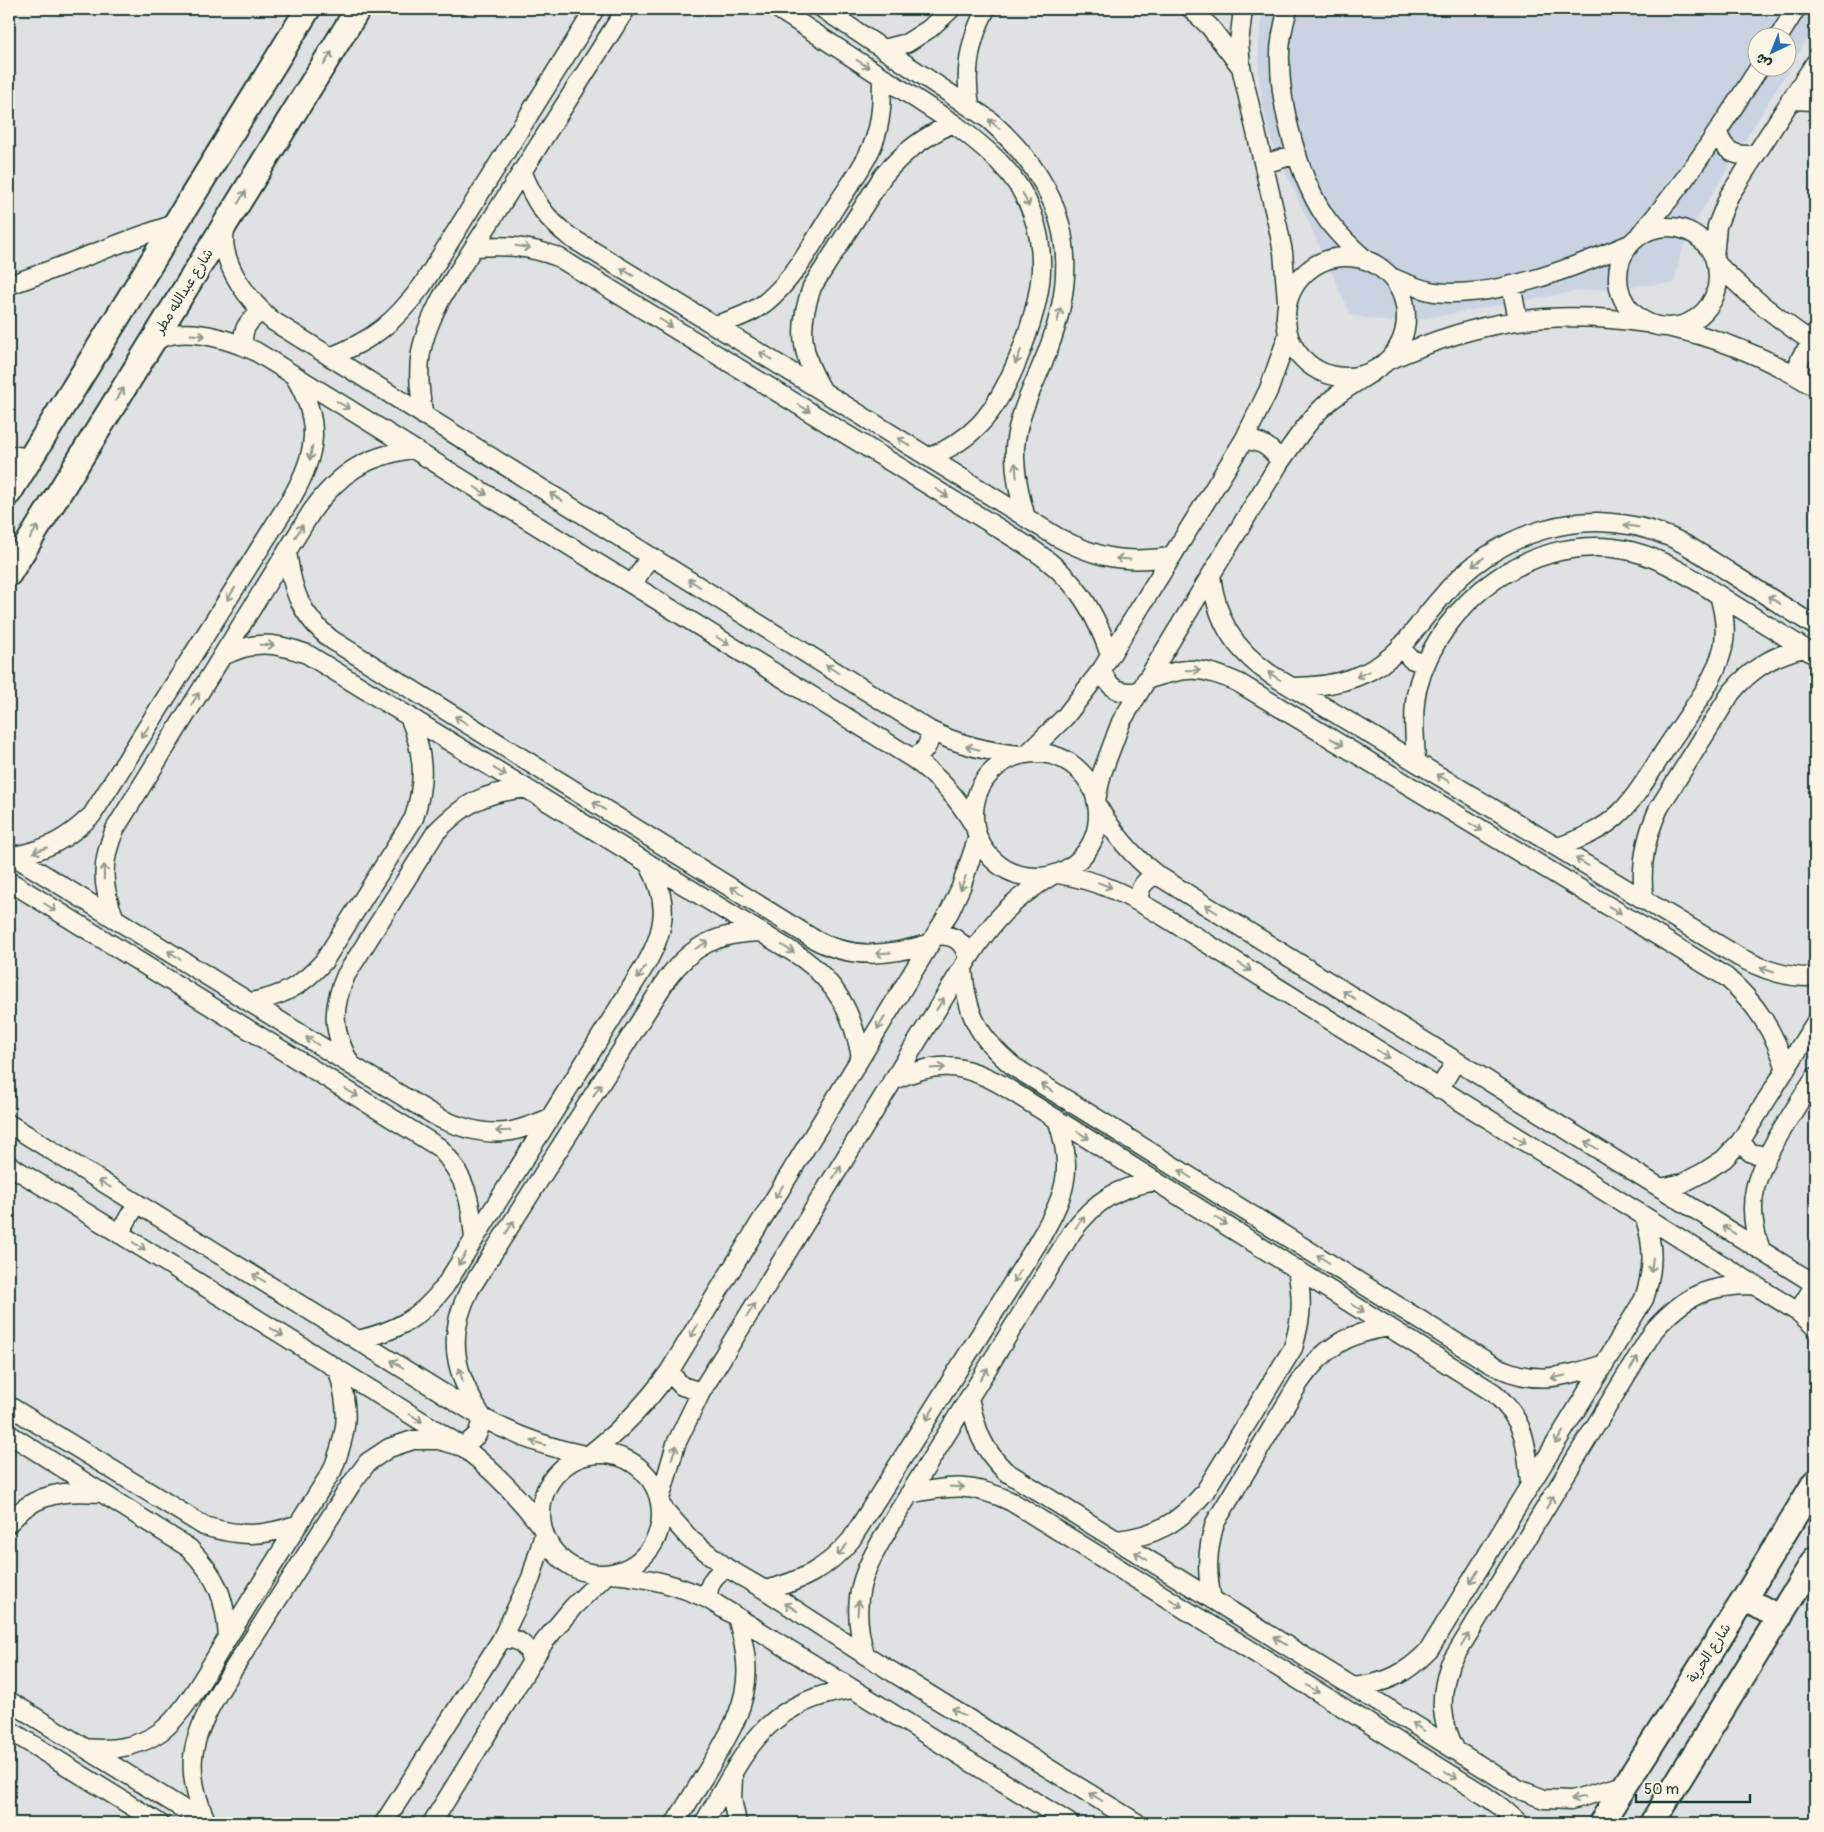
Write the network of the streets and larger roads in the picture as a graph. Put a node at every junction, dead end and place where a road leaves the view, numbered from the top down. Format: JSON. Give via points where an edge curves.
{"nodes":[{"id":1,"x":308,"y":9,"type":"edge"},
{"id":2,"x":358,"y":9,"type":"edge"},
{"id":3,"x":626,"y":9,"type":"edge"},
{"id":4,"x":778,"y":9,"type":"edge"},
{"id":5,"x":823,"y":9,"type":"edge"},
{"id":6,"x":951,"y":9,"type":"edge"},
{"id":7,"x":986,"y":9,"type":"edge"},
{"id":8,"x":1192,"y":9,"type":"edge"},
{"id":9,"x":1243,"y":9,"type":"edge"},
{"id":10,"x":1288,"y":9,"type":"edge"},
{"id":11,"x":1796,"y":9,"type":"edge"},
{"id":12,"x":591,"y":16,"type":"edge"},
{"id":13,"x":849,"y":26,"type":"junction"},
{"id":14,"x":1784,"y":28,"type":"edge"},
{"id":15,"x":607,"y":37,"type":"junction"},
{"id":16,"x":836,"y":46,"type":"junction"},
{"id":17,"x":884,"y":49,"type":"junction"},
{"id":18,"x":1815,"y":63,"type":"edge"},
{"id":19,"x":1241,"y":67,"type":"junction"},
{"id":20,"x":882,"y":76,"type":"junction"},
{"id":21,"x":1753,"y":78,"type":"edge"},
{"id":22,"x":1790,"y":100,"type":"junction"},
{"id":23,"x":1815,"y":101,"type":"edge"},
{"id":24,"x":970,"y":105,"type":"junction"},
{"id":25,"x":953,"y":123,"type":"junction"},
{"id":26,"x":1718,"y":132,"type":"junction"},
{"id":27,"x":1021,"y":151,"type":"junction"},
{"id":28,"x":1297,"y":154,"type":"junction"},
{"id":29,"x":1755,"y":154,"type":"junction"},
{"id":30,"x":863,"y":163,"type":"junction"},
{"id":31,"x":1264,"y":164,"type":"junction"},
{"id":32,"x":1005,"y":168,"type":"junction"},
{"id":33,"x":522,"y":171,"type":"junction"},
{"id":34,"x":883,"y":176,"type":"junction"},
{"id":35,"x":228,"y":219,"type":"junction"},
{"id":36,"x":175,"y":224,"type":"junction"},
{"id":37,"x":570,"y":237,"type":"junction"},
{"id":38,"x":1632,"y":242,"type":"junction"},
{"id":39,"x":475,"y":247,"type":"junction"},
{"id":40,"x":558,"y":257,"type":"junction"},
{"id":41,"x":1366,"y":260,"type":"junction"},
{"id":42,"x":1715,"y":260,"type":"junction"},
{"id":43,"x":793,"y":273,"type":"junction"},
{"id":44,"x":1391,"y":278,"type":"junction"},
{"id":45,"x":9,"y":285,"type":"edge"},
{"id":46,"x":1511,"y":285,"type":"junction"},
{"id":47,"x":422,"y":286,"type":"junction"},
{"id":48,"x":812,"y":287,"type":"junction"},
{"id":49,"x":442,"y":297,"type":"junction"},
{"id":50,"x":1287,"y":303,"type":"junction"},
{"id":51,"x":262,"y":312,"type":"junction"},
{"id":52,"x":1518,"y":320,"type":"junction"},
{"id":53,"x":714,"y":325,"type":"junction"},
{"id":54,"x":1655,"y":325,"type":"junction"},
{"id":55,"x":1288,"y":334,"type":"junction"},
{"id":56,"x":152,"y":343,"type":"junction"},
{"id":57,"x":1815,"y":344,"type":"edge"},
{"id":58,"x":243,"y":345,"type":"junction"},
{"id":59,"x":330,"y":357,"type":"junction"},
{"id":60,"x":1389,"y":360,"type":"junction"},
{"id":61,"x":1374,"y":371,"type":"junction"},
{"id":62,"x":293,"y":374,"type":"junction"},
{"id":63,"x":1799,"y":376,"type":"junction"},
{"id":64,"x":1815,"y":386,"type":"edge"},
{"id":65,"x":1003,"y":388,"type":"junction"},
{"id":66,"x":822,"y":391,"type":"junction"},
{"id":67,"x":1027,"y":400,"type":"junction"},
{"id":68,"x":424,"y":416,"type":"junction"},
{"id":69,"x":1244,"y":440,"type":"junction"},
{"id":70,"x":412,"y":449,"type":"junction"},
{"id":71,"x":20,"y":456,"type":"edge"},
{"id":72,"x":930,"y":457,"type":"junction"},
{"id":73,"x":1280,"y":462,"type":"junction"},
{"id":74,"x":304,"y":477,"type":"junction"},
{"id":75,"x":326,"y":492,"type":"junction"},
{"id":76,"x":9,"y":493,"type":"edge"},
{"id":77,"x":1026,"y":518,"type":"junction"},
{"id":78,"x":1057,"y":537,"type":"junction"},
{"id":79,"x":287,"y":551,"type":"junction"},
{"id":80,"x":650,"y":556,"type":"junction"},
{"id":81,"x":1044,"y":557,"type":"junction"},
{"id":82,"x":1171,"y":557,"type":"junction"},
{"id":83,"x":9,"y":574,"type":"edge"},
{"id":84,"x":1211,"y":576,"type":"junction"},
{"id":85,"x":633,"y":584,"type":"junction"},
{"id":86,"x":1719,"y":595,"type":"junction"},
{"id":87,"x":1815,"y":626,"type":"edge"},
{"id":88,"x":322,"y":632,"type":"junction"},
{"id":89,"x":1400,"y":648,"type":"junction"},
{"id":90,"x":1810,"y":652,"type":"edge"},
{"id":91,"x":307,"y":654,"type":"junction"},
{"id":92,"x":221,"y":657,"type":"junction"},
{"id":93,"x":1106,"y":662,"type":"junction"},
{"id":94,"x":1254,"y":663,"type":"junction"},
{"id":95,"x":1425,"y":664,"type":"junction"},
{"id":96,"x":1711,"y":679,"type":"junction"},
{"id":97,"x":1239,"y":683,"type":"junction"},
{"id":98,"x":1142,"y":686,"type":"junction"},
{"id":99,"x":1293,"y":687,"type":"junction"},
{"id":100,"x":1731,"y":693,"type":"junction"},
{"id":101,"x":409,"y":716,"type":"junction"},
{"id":102,"x":930,"y":730,"type":"junction"},
{"id":103,"x":1024,"y":755,"type":"junction"},
{"id":104,"x":912,"y":758,"type":"junction"},
{"id":105,"x":1416,"y":762,"type":"junction"},
{"id":106,"x":526,"y":788,"type":"junction"},
{"id":107,"x":571,"y":789,"type":"junction"},
{"id":108,"x":1636,"y":795,"type":"junction"},
{"id":109,"x":1096,"y":803,"type":"junction"},
{"id":110,"x":560,"y":808,"type":"junction"},
{"id":111,"x":1659,"y":808,"type":"junction"},
{"id":112,"x":92,"y":815,"type":"junction"},
{"id":113,"x":414,"y":818,"type":"junction"},
{"id":114,"x":1516,"y":822,"type":"junction"},
{"id":115,"x":115,"y":829,"type":"junction"},
{"id":116,"x":436,"y":832,"type":"junction"},
{"id":117,"x":977,"y":832,"type":"junction"},
{"id":118,"x":1503,"y":844,"type":"junction"},
{"id":119,"x":1558,"y":847,"type":"junction"},
{"id":120,"x":11,"y":854,"type":"edge"},
{"id":121,"x":648,"y":863,"type":"junction"},
{"id":122,"x":1054,"y":875,"type":"junction"},
{"id":123,"x":1157,"y":875,"type":"junction"},
{"id":124,"x":9,"y":881,"type":"edge"},
{"id":125,"x":1644,"y":899,"type":"junction"},
{"id":126,"x":1139,"y":902,"type":"junction"},
{"id":127,"x":115,"y":919,"type":"junction"},
{"id":128,"x":760,"y":932,"type":"junction"},
{"id":129,"x":933,"y":940,"type":"junction"},
{"id":130,"x":823,"y":944,"type":"junction"},
{"id":131,"x":655,"y":948,"type":"junction"},
{"id":132,"x":1739,"y":957,"type":"junction"},
{"id":133,"x":324,"y":961,"type":"junction"},
{"id":134,"x":965,"y":963,"type":"junction"},
{"id":135,"x":678,"y":964,"type":"junction"},
{"id":136,"x":811,"y":964,"type":"junction"},
{"id":137,"x":346,"y":975,"type":"junction"},
{"id":138,"x":1726,"y":977,"type":"junction"},
{"id":139,"x":1815,"y":977,"type":"edge"},
{"id":140,"x":247,"y":1001,"type":"junction"},
{"id":141,"x":232,"y":1019,"type":"junction"},
{"id":142,"x":1815,"y":1023,"type":"edge"},
{"id":143,"x":861,"y":1057,"type":"junction"},
{"id":144,"x":1456,"y":1061,"type":"junction"},
{"id":145,"x":351,"y":1065,"type":"junction"},
{"id":146,"x":1014,"y":1067,"type":"junction"},
{"id":147,"x":1786,"y":1069,"type":"junction"},
{"id":148,"x":1815,"y":1077,"type":"edge"},
{"id":149,"x":892,"y":1081,"type":"junction"},
{"id":150,"x":1002,"y":1085,"type":"junction"},
{"id":151,"x":1440,"y":1089,"type":"junction"},
{"id":152,"x":550,"y":1118,"type":"junction"},
{"id":153,"x":1057,"y":1119,"type":"junction"},
{"id":154,"x":9,"y":1124,"type":"edge"},
{"id":155,"x":455,"y":1125,"type":"junction"},
{"id":156,"x":1740,"y":1142,"type":"junction"},
{"id":157,"x":440,"y":1148,"type":"junction"},
{"id":158,"x":1766,"y":1156,"type":"junction"},
{"id":159,"x":9,"y":1165,"type":"edge"},
{"id":160,"x":1156,"y":1181,"type":"junction"},
{"id":161,"x":1661,"y":1188,"type":"junction"},
{"id":162,"x":137,"y":1203,"type":"junction"},
{"id":163,"x":1646,"y":1218,"type":"junction"},
{"id":164,"x":119,"y":1234,"type":"junction"},
{"id":165,"x":474,"y":1240,"type":"junction"},
{"id":166,"x":1037,"y":1244,"type":"junction"},
{"id":167,"x":1761,"y":1250,"type":"junction"},
{"id":168,"x":1057,"y":1256,"type":"junction"},
{"id":169,"x":1297,"y":1269,"type":"junction"},
{"id":170,"x":1815,"y":1284,"type":"edge"},
{"id":171,"x":445,"y":1286,"type":"junction"},
{"id":172,"x":1754,"y":1286,"type":"junction"},
{"id":173,"x":465,"y":1300,"type":"junction"},
{"id":174,"x":1798,"y":1312,"type":"junction"},
{"id":175,"x":1634,"y":1317,"type":"junction"},
{"id":176,"x":1389,"y":1327,"type":"junction"},
{"id":177,"x":1815,"y":1327,"type":"edge"},
{"id":178,"x":1654,"y":1330,"type":"junction"},
{"id":179,"x":358,"y":1340,"type":"junction"},
{"id":180,"x":1605,"y":1364,"type":"junction"},
{"id":181,"x":338,"y":1370,"type":"junction"},
{"id":182,"x":1280,"y":1371,"type":"junction"},
{"id":183,"x":669,"y":1372,"type":"junction"},
{"id":184,"x":1509,"y":1372,"type":"junction"},
{"id":185,"x":1299,"y":1382,"type":"junction"},
{"id":186,"x":701,"y":1392,"type":"junction"},
{"id":187,"x":1494,"y":1393,"type":"junction"},
{"id":188,"x":969,"y":1398,"type":"junction"},
{"id":189,"x":9,"y":1406,"type":"edge"},
{"id":190,"x":483,"y":1418,"type":"junction"},
{"id":191,"x":9,"y":1434,"type":"edge"},
{"id":192,"x":463,"y":1447,"type":"junction"},
{"id":193,"x":588,"y":1455,"type":"junction"},
{"id":194,"x":332,"y":1471,"type":"junction"},
{"id":195,"x":1815,"y":1482,"type":"edge"},
{"id":196,"x":352,"y":1483,"type":"junction"},
{"id":197,"x":1023,"y":1483,"type":"junction"},
{"id":198,"x":1530,"y":1486,"type":"junction"},
{"id":199,"x":104,"y":1493,"type":"junction"},
{"id":200,"x":1204,"y":1493,"type":"junction"},
{"id":201,"x":909,"y":1494,"type":"junction"},
{"id":202,"x":661,"y":1502,"type":"junction"},
{"id":203,"x":875,"y":1502,"type":"junction"},
{"id":204,"x":1012,"y":1502,"type":"junction"},
{"id":205,"x":1225,"y":1506,"type":"junction"},
{"id":206,"x":897,"y":1514,"type":"junction"},
{"id":207,"x":9,"y":1523,"type":"edge"},
{"id":208,"x":299,"y":1524,"type":"junction"},
{"id":209,"x":204,"y":1526,"type":"junction"},
{"id":210,"x":543,"y":1531,"type":"junction"},
{"id":211,"x":1117,"y":1540,"type":"junction"},
{"id":212,"x":189,"y":1548,"type":"junction"},
{"id":213,"x":1815,"y":1559,"type":"edge"},
{"id":214,"x":727,"y":1568,"type":"junction"},
{"id":215,"x":609,"y":1574,"type":"junction"},
{"id":216,"x":765,"y":1590,"type":"junction"},
{"id":217,"x":1745,"y":1598,"type":"junction"},
{"id":218,"x":708,"y":1599,"type":"junction"},
{"id":219,"x":1212,"y":1599,"type":"junction"},
{"id":220,"x":737,"y":1617,"type":"junction"},
{"id":221,"x":1779,"y":1618,"type":"junction"},
{"id":222,"x":228,"y":1637,"type":"junction"},
{"id":223,"x":501,"y":1640,"type":"junction"},
{"id":224,"x":1429,"y":1650,"type":"junction"},
{"id":225,"x":865,"y":1655,"type":"junction"},
{"id":226,"x":531,"y":1661,"type":"junction"},
{"id":227,"x":1450,"y":1664,"type":"junction"},
{"id":228,"x":202,"y":1679,"type":"junction"},
{"id":229,"x":1354,"y":1687,"type":"junction"},
{"id":230,"x":852,"y":1689,"type":"junction"},
{"id":231,"x":220,"y":1690,"type":"junction"},
{"id":232,"x":9,"y":1701,"type":"edge"},
{"id":233,"x":9,"y":1730,"type":"edge"},
{"id":234,"x":732,"y":1730,"type":"junction"},
{"id":235,"x":753,"y":1742,"type":"junction"},
{"id":236,"x":84,"y":1748,"type":"junction"},
{"id":237,"x":1456,"y":1751,"type":"junction"},
{"id":238,"x":733,"y":1774,"type":"junction"},
{"id":239,"x":1496,"y":1776,"type":"junction"},
{"id":240,"x":1625,"y":1785,"type":"junction"},
{"id":241,"x":1484,"y":1795,"type":"junction"},
{"id":242,"x":1118,"y":1818,"type":"edge"},
{"id":243,"x":159,"y":1823,"type":"edge"},
{"id":244,"x":207,"y":1823,"type":"edge"},
{"id":245,"x":384,"y":1823,"type":"edge"},
{"id":246,"x":432,"y":1823,"type":"edge"},
{"id":247,"x":675,"y":1823,"type":"edge"},
{"id":248,"x":704,"y":1823,"type":"edge"},
{"id":249,"x":737,"y":1823,"type":"edge"},
{"id":250,"x":1069,"y":1823,"type":"edge"},
{"id":251,"x":1137,"y":1823,"type":"edge"},
{"id":252,"x":1518,"y":1823,"type":"edge"},
{"id":253,"x":1601,"y":1823,"type":"edge"},
{"id":254,"x":1652,"y":1823,"type":"edge"}],
"edges":[{"from":1,"to":36,"type":"street"},
{"from":35,"to":2,"type":"street","name":"شارع عبدالله مطر","one_way":true},
{"from":3,"to":15,"type":"street"},
{"from":4,"to":16,"type":"street"},
{"from":5,"to":13,"type":"street"},
{"from":6,"to":17,"type":"street","via":[[907,43]]},
{"from":7,"to":24,"type":"street","via":[[972,42],[968,64]]},
{"from":8,"to":19,"type":"street"},
{"from":9,"to":19,"type":"street","via":[[1239,43]]},
{"from":10,"to":28,"type":"street","via":[[1279,60],[1281,92]]},
{"from":11,"to":14,"type":"street"},
{"from":12,"to":15,"type":"street"},
{"from":12,"to":47,"type":"street"},
{"from":13,"to":16,"type":"street"},
{"from":13,"to":17,"type":"street"},
{"from":15,"to":33,"type":"street"},
{"from":16,"to":20,"type":"street","one_way":true},
{"from":17,"to":24,"type":"street"},
{"from":18,"to":22,"type":"street"},
{"from":19,"to":31,"type":"street"},
{"from":20,"to":25,"type":"street"},
{"from":20,"to":30,"type":"street","via":[[880,123]]},
{"from":21,"to":26,"type":"street"},
{"from":22,"to":23,"type":"street"},
{"from":22,"to":29,"type":"street"},
{"from":27,"to":24,"type":"street","one_way":true,"via":[[1006,134]]},
{"from":25,"to":32,"type":"street"},
{"from":25,"to":34,"type":"street","via":[[913,145]]},
{"from":26,"to":29,"type":"street","via":[[1726,150],[1735,155]]},
{"from":26,"to":38,"type":"street","via":[[1676,192]]},
{"from":27,"to":32,"type":"street"},
{"from":67,"to":27,"type":"street","one_way":true,"via":[[1058,320],[1066,262],[1063,231],[1053,202]]},
{"from":28,"to":31,"type":"street"},
{"from":28,"to":41,"type":"street","via":[[1309,188],[1324,215],[1343,240]]},
{"from":29,"to":42,"type":"street","via":[[1722,211],[1714,242]]},
{"from":30,"to":34,"type":"street","via":[[876,165]]},
{"from":30,"to":43,"type":"street"},
{"from":31,"to":50,"type":"street","via":[[1283,252]]},
{"from":32,"to":65,"type":"street","one_way":true,"via":[[1032,212],[1042,263],[1039,290],[1025,340]]},
{"from":33,"to":37,"type":"street","via":[[541,210]]},
{"from":33,"to":39,"type":"street"},
{"from":34,"to":48,"type":"street"},
{"from":35,"to":51,"type":"street","via":[[224,237],[228,258],[236,278]]},
{"from":35,"to":56,"type":"street","name":"شارع عبدالله مطر"},
{"from":36,"to":45,"type":"street"},
{"from":36,"to":71,"type":"street"},
{"from":37,"to":40,"type":"street","via":[[561,242]]},
{"from":53,"to":37,"type":"street","one_way":true},
{"from":38,"to":42,"type":"street","via":[[1648,231],[1663,227],[1679,228],[1706,244]]},
{"from":38,"to":46,"type":"street","via":[[1571,267]]},
{"from":38,"to":54,"type":"street","via":[[1618,272],[1619,288],[1634,314]]},
{"from":39,"to":40,"type":"street","one_way":true,"via":[[519,246]]},
{"from":39,"to":49,"type":"street"},
{"from":40,"to":81,"type":"street","one_way":true},
{"from":41,"to":44,"type":"street"},
{"from":41,"to":50,"type":"street","via":[[1346,257],[1326,260],[1309,270],[1295,285]]},
{"from":42,"to":54,"type":"street","via":[[1718,278],[1715,294],[1707,308],[1695,320],[1679,326]]},
{"from":42,"to":57,"type":"street","via":[[1748,295]]},
{"from":43,"to":48,"type":"street","via":[[801,286]]},
{"from":43,"to":53,"type":"street","via":[[779,290],[750,313]]},
{"from":44,"to":46,"type":"street","via":[[1433,292],[1456,293]]},
{"from":44,"to":60,"type":"street","via":[[1404,302],[1406,328],[1400,346]]},
{"from":46,"to":52,"type":"street"},
{"from":47,"to":49,"type":"street","via":[[430,295]]},
{"from":47,"to":59,"type":"street","via":[[391,323],[372,337]]},
{"from":48,"to":66,"type":"street","via":[[802,329],[804,351]]},
{"from":49,"to":68,"type":"street","via":[[430,321],[418,368]]},
{"from":50,"to":55,"type":"street"},
{"from":51,"to":58,"type":"street","via":[[246,325]]},
{"from":51,"to":59,"type":"street"},
{"from":52,"to":54,"type":"street","via":[[1580,317]]},
{"from":52,"to":60,"type":"street","via":[[1450,335]]},
{"from":66,"to":53,"type":"street","one_way":true},
{"from":54,"to":63,"type":"street","via":[[1691,332],[1745,350]]},
{"from":55,"to":61,"type":"street","via":[[1298,354],[1313,368],[1333,376],[1354,377]]},
{"from":55,"to":69,"type":"street","via":[[1269,389]]},
{"from":56,"to":58,"type":"street","one_way":true,"via":[[166,336],[186,334],[205,335]]},
{"from":83,"to":56,"type":"street","name":"شارع عبدالله مطر","one_way":true},
{"from":57,"to":63,"type":"street","via":[[1800,356]]},
{"from":58,"to":62,"type":"street"},
{"from":59,"to":68,"type":"street"},
{"from":60,"to":61,"type":"street"},
{"from":61,"to":73,"type":"street","via":[[1320,410]]},
{"from":62,"to":70,"type":"street","one_way":true},
{"from":62,"to":74,"type":"street","one_way":true,"via":[[311,413],[312,449]]},
{"from":63,"to":64,"type":"street"},
{"from":65,"to":67,"type":"street","via":[[1013,398]]},
{"from":65,"to":72,"type":"street","via":[[981,423],[966,437]]},
{"from":72,"to":66,"type":"street","one_way":true},
{"from":77,"to":67,"type":"street","one_way":true,"via":[[1015,462],[1020,422]]},
{"from":80,"to":68,"type":"street","one_way":true},
{"from":69,"to":73,"type":"street","via":[[1266,445]]},
{"from":69,"to":82,"type":"street"},
{"from":70,"to":75,"type":"street","via":[[388,453],[365,462]]},
{"from":70,"to":85,"type":"street","one_way":true},
{"from":71,"to":76,"type":"street"},
{"from":72,"to":77,"type":"street"},
{"from":73,"to":84,"type":"street"},
{"from":74,"to":75,"type":"street","via":[[319,479]]},
{"from":74,"to":112,"type":"street","one_way":true},
{"from":79,"to":75,"type":"street","one_way":true},
{"from":77,"to":78,"type":"street"},
{"from":78,"to":81,"type":"street","via":[[1055,550]]},
{"from":82,"to":78,"type":"street","one_way":true,"via":[[1142,561],[1112,559],[1084,551]]},
{"from":79,"to":88,"type":"street","via":[[293,588],[300,604]]},
{"from":79,"to":92,"type":"street"},
{"from":80,"to":85,"type":"street"},
{"from":102,"to":80,"type":"street","one_way":true},
{"from":81,"to":93,"type":"street","via":[[1085,600],[1100,627]]},
{"from":82,"to":93,"type":"street"},
{"from":84,"to":94,"type":"street","via":[[1224,624],[1240,649]]},
{"from":84,"to":98,"type":"street"},
{"from":85,"to":104,"type":"street","one_way":true},
{"from":86,"to":90,"type":"street"},
{"from":86,"to":95,"type":"street","via":[[1661,561],[1630,551],[1598,547],[1565,550],[1534,558],[1504,572],[1484,588],[1449,625]]},
{"from":86,"to":96,"type":"street","via":[[1725,629],[1723,646]]},
{"from":87,"to":89,"type":"street","one_way":true,"via":[[1670,537],[1639,527],[1575,522],[1543,528],[1489,553],[1444,592]]},
{"from":88,"to":91,"type":"street","via":[[309,643]]},
{"from":107,"to":88,"type":"street","one_way":true},
{"from":89,"to":95,"type":"street","via":[[1411,659]]},
{"from":89,"to":99,"type":"street","one_way":true,"via":[[1383,664],[1355,678],[1316,687]]},
{"from":90,"to":100,"type":"street","via":[[1787,652],[1771,659],[1749,674]]},
{"from":92,"to":91,"type":"street","one_way":true,"via":[[240,647],[263,644],[286,646]]},
{"from":91,"to":101,"type":"street"},
{"from":115,"to":92,"type":"street","one_way":true},
{"from":93,"to":98,"type":"street","via":[[1104,679],[1115,689],[1129,693]]},
{"from":93,"to":103,"type":"street","via":[[1065,717]]},
{"from":94,"to":97,"type":"street","via":[[1242,670]]},
{"from":99,"to":94,"type":"street","one_way":true},
{"from":95,"to":105,"type":"street","via":[[1414,714]]},
{"from":96,"to":100,"type":"street","via":[[1720,678],[1728,684]]},
{"from":96,"to":108,"type":"street"},
{"from":98,"to":97,"type":"street","one_way":true,"via":[[1184,670],[1203,670]]},
{"from":97,"to":118,"type":"street","one_way":true},
{"from":98,"to":109,"type":"street","via":[[1110,747]]},
{"from":99,"to":105,"type":"street"},
{"from":100,"to":111,"type":"street"},
{"from":101,"to":106,"type":"street","one_way":true},
{"from":101,"to":113,"type":"street","via":[[417,736],[423,777]]},
{"from":103,"to":102,"type":"street","one_way":true,"via":[[974,748]]},
{"from":102,"to":104,"type":"street","via":[[925,750]]},
{"from":103,"to":109,"type":"street","via":[[1042,754],[1070,764],[1090,786]]},
{"from":103,"to":117,"type":"street","via":[[1006,761],[984,782],[974,811]]},
{"from":104,"to":117,"type":"street","via":[[948,788]]},
{"from":114,"to":105,"type":"street","one_way":true},
{"from":106,"to":110,"type":"street"},
{"from":106,"to":116,"type":"street","via":[[500,791],[476,800],[454,814]]},
{"from":107,"to":110,"type":"street"},
{"from":130,"to":107,"type":"street","one_way":true},
{"from":108,"to":111,"type":"street","via":[[1648,807]]},
{"from":108,"to":119,"type":"street","via":[[1601,828]]},
{"from":109,"to":122,"type":"street","via":[[1097,822],[1085,854],[1073,866]]},
{"from":109,"to":123,"type":"street","via":[[1123,844]]},
{"from":110,"to":121,"type":"street"},
{"from":111,"to":125,"type":"street","via":[[1646,843],[1642,880]]},
{"from":112,"to":115,"type":"street","via":[[103,828]]},
{"from":112,"to":120,"type":"street","one_way":true,"via":[[57,843],[36,852]]},
{"from":113,"to":116,"type":"street","via":[[430,822]]},
{"from":113,"to":133,"type":"street"},
{"from":114,"to":118,"type":"street"},
{"from":114,"to":119,"type":"street"},
{"from":127,"to":115,"type":"street","one_way":true,"via":[[104,883],[104,865]]},
{"from":116,"to":137,"type":"street"},
{"from":117,"to":122,"type":"street","via":[[987,852],[999,865],[1015,874],[1033,877]]},
{"from":117,"to":129,"type":"street","one_way":true,"via":[[961,887]]},
{"from":118,"to":138,"type":"street","one_way":true},
{"from":125,"to":119,"type":"street","one_way":true},
{"from":120,"to":127,"type":"street"},
{"from":121,"to":128,"type":"street"},
{"from":121,"to":131,"type":"street","via":[[660,887],[664,914]]},
{"from":122,"to":126,"type":"street","one_way":true,"via":[[1100,883]]},
{"from":122,"to":134,"type":"street","via":[[1026,891],[1005,909]]},
{"from":123,"to":126,"type":"street","via":[[1144,882]]},
{"from":144,"to":123,"type":"street","one_way":true},
{"from":124,"to":141,"type":"street","one_way":true},
{"from":125,"to":132,"type":"street"},
{"from":126,"to":151,"type":"street","one_way":true},
{"from":140,"to":127,"type":"street","one_way":true},
{"from":135,"to":128,"type":"street","one_way":true,"via":[[707,942],[742,932]]},
{"from":128,"to":136,"type":"street","one_way":true},
{"from":129,"to":130,"type":"street","one_way":true,"via":[[894,953],[875,954],[837,950]]},
{"from":129,"to":134,"type":"street","via":[[944,934],[961,942],[966,950]]},
{"from":129,"to":143,"type":"street","one_way":true},
{"from":130,"to":136,"type":"street","via":[[822,957]]},
{"from":131,"to":135,"type":"street","via":[[667,950]]},
{"from":131,"to":152,"type":"street","one_way":true},
{"from":132,"to":138,"type":"street","via":[[1738,971]]},
{"from":139,"to":132,"type":"street","one_way":true,"via":[[1779,974]]},
{"from":133,"to":137,"type":"street","via":[[331,974]]},
{"from":133,"to":140,"type":"street","via":[[313,974],[292,989],[268,999]]},
{"from":134,"to":146,"type":"street","via":[[964,991],[971,1013],[981,1034]]},
{"from":149,"to":134,"type":"street","one_way":true},
{"from":173,"to":135,"type":"street","one_way":true},
{"from":136,"to":143,"type":"street","via":[[840,996],[850,1015]]},
{"from":137,"to":145,"type":"street","via":[[338,992],[336,1030],[341,1049]]},
{"from":138,"to":147,"type":"street","via":[[1761,1014],[1779,1047]]},
{"from":140,"to":141,"type":"street"},
{"from":145,"to":140,"type":"street","one_way":true},
{"from":141,"to":157,"type":"street","one_way":true},
{"from":142,"to":147,"type":"street"},
{"from":143,"to":183,"type":"street","one_way":true},
{"from":144,"to":151,"type":"street"},
{"from":161,"to":144,"type":"street","one_way":true},
{"from":145,"to":155,"type":"street"},
{"from":146,"to":150,"type":"street","via":[[1006,1071]]},
{"from":184,"to":146,"type":"street","one_way":true,"via":[[1486,1361]]},
{"from":147,"to":156,"type":"street"},
{"from":148,"to":158,"type":"street"},
{"from":149,"to":150,"type":"street","one_way":true,"via":[[920,1070],[958,1067],[980,1073]]},
{"from":186,"to":149,"type":"street","one_way":true},
{"from":150,"to":153,"type":"street"},
{"from":151,"to":163,"type":"street","one_way":true},
{"from":152,"to":155,"type":"street","one_way":true,"via":[[511,1131],[474,1130]]},
{"from":152,"to":165,"type":"street"},
{"from":153,"to":160,"type":"street","one_way":true},
{"from":153,"to":166,"type":"street","via":[[1064,1139],[1066,1181],[1060,1201]]},
{"from":162,"to":154,"type":"street","one_way":true},
{"from":155,"to":157,"type":"street","via":[[455,1138]]},
{"from":156,"to":158,"type":"street","via":[[1751,1153]]},
{"from":156,"to":161,"type":"street","via":[[1724,1159],[1704,1172],[1683,1183]]},
{"from":157,"to":165,"type":"street","via":[[453,1162],[469,1196]]},
{"from":158,"to":167,"type":"street","via":[[1758,1174],[1752,1203],[1754,1233]]},
{"from":159,"to":164,"type":"street"},
{"from":168,"to":160,"type":"street","one_way":true,"via":[[1084,1216],[1099,1202],[1116,1191]]},
{"from":160,"to":169,"type":"street","one_way":true},
{"from":167,"to":161,"type":"street","one_way":true},
{"from":162,"to":164,"type":"street"},
{"from":179,"to":162,"type":"street","one_way":true},
{"from":163,"to":172,"type":"street"},
{"from":163,"to":175,"type":"street","one_way":true,"via":[[1653,1258],[1644,1299]]},
{"from":164,"to":181,"type":"street","one_way":true},
{"from":165,"to":171,"type":"street","one_way":true},
{"from":166,"to":168,"type":"street","via":[[1052,1247]]},
{"from":166,"to":203,"type":"street","one_way":true},
{"from":167,"to":170,"type":"street"},
{"from":188,"to":168,"type":"street","one_way":true},
{"from":169,"to":176,"type":"street","one_way":true},
{"from":169,"to":182,"type":"street","via":[[1302,1295],[1301,1322],[1293,1348]]},
{"from":170,"to":174,"type":"street"},
{"from":171,"to":173,"type":"street","via":[[446,1295],[453,1300]]},
{"from":171,"to":179,"type":"street","via":[[435,1300],[400,1326]]},
{"from":172,"to":174,"type":"street"},
{"from":172,"to":178,"type":"street","via":[[1731,1285],[1688,1299]]},
{"from":190,"to":173,"type":"street","one_way":true,"via":[[471,1399],[456,1358],[456,1336]]},
{"from":174,"to":177,"type":"street"},
{"from":175,"to":178,"type":"street","via":[[1646,1320]]},
{"from":175,"to":180,"type":"street"},
{"from":176,"to":185,"type":"street","via":[[1367,1330],[1328,1349]]},
{"from":176,"to":187,"type":"street"},
{"from":227,"to":178,"type":"street","one_way":true},
{"from":190,"to":179,"type":"street","one_way":true},
{"from":180,"to":184,"type":"street","one_way":true,"via":[[1551,1379],[1522,1377]]},
{"from":180,"to":198,"type":"street","one_way":true},
{"from":181,"to":192,"type":"street","one_way":true},
{"from":181,"to":194,"type":"street","via":[[346,1395],[346,1422],[342,1447]]},
{"from":182,"to":185,"type":"street","via":[[1290,1372]]},
{"from":182,"to":200,"type":"street"},
{"from":183,"to":186,"type":"street","via":[[682,1386]]},
{"from":183,"to":193,"type":"street","via":[[633,1417]]},
{"from":184,"to":187,"type":"street","via":[[1504,1388]]},
{"from":185,"to":205,"type":"street"},
{"from":202,"to":186,"type":"street","one_way":true,"via":[[676,1444]]},
{"from":187,"to":198,"type":"street","via":[[1513,1412],[1524,1436]]},
{"from":188,"to":197,"type":"street","via":[[981,1441],[991,1458]]},
{"from":188,"to":201,"type":"street"},
{"from":189,"to":209,"type":"street"},
{"from":190,"to":192,"type":"street","via":[[477,1435]]},
{"from":193,"to":190,"type":"street","one_way":true,"via":[[532,1442]]},
{"from":191,"to":199,"type":"street"},
{"from":192,"to":196,"type":"street","via":[[439,1440],[413,1440],[397,1445],[368,1462]]},
{"from":192,"to":210,"type":"street","via":[[498,1476]]},
{"from":193,"to":202,"type":"street","via":[[612,1455],[634,1463],[646,1472]]},
{"from":193,"to":210,"type":"street","via":[[558,1470],[549,1483],[540,1513]]},
{"from":194,"to":196,"type":"street","via":[[342,1471]]},
{"from":194,"to":208,"type":"street"},
{"from":195,"to":217,"type":"street","name":"شارع الحرية"},
{"from":196,"to":231,"type":"street"},
{"from":197,"to":204,"type":"street","via":[[1012,1489]]},
{"from":197,"to":211,"type":"street"},
{"from":198,"to":224,"type":"street","one_way":true},
{"from":199,"to":207,"type":"street","via":[[76,1491],[50,1495],[26,1507]]},
{"from":199,"to":212,"type":"street"},
{"from":200,"to":205,"type":"street","via":[[1212,1503]]},
{"from":200,"to":211,"type":"street","via":[[1166,1527],[1150,1534]]},
{"from":201,"to":204,"type":"street","one_way":true,"via":[[952,1486],[993,1493]]},
{"from":201,"to":206,"type":"street"},
{"from":202,"to":214,"type":"street","via":[[691,1540]]},
{"from":202,"to":215,"type":"street","via":[[658,1536],[650,1550],[627,1569]]},
{"from":203,"to":206,"type":"street","via":[[883,1513]]},
{"from":203,"to":216,"type":"street","one_way":true,"via":[[851,1540],[833,1559],[804,1578]]},
{"from":204,"to":241,"type":"street","one_way":true},
{"from":205,"to":219,"type":"street","via":[[1215,1523],[1207,1561]]},
{"from":225,"to":206,"type":"street","one_way":true,"via":[[859,1635],[859,1593],[864,1572]]},
{"from":208,"to":209,"type":"street","via":[[276,1532],[252,1535]]},
{"from":208,"to":222,"type":"street"},
{"from":209,"to":212,"type":"street","via":[[202,1541]]},
{"from":210,"to":215,"type":"street","via":[[551,1548],[562,1560],[591,1574]]},
{"from":210,"to":223,"type":"street","via":[[531,1578]]},
{"from":219,"to":211,"type":"street","one_way":true},
{"from":212,"to":222,"type":"street","via":[[206,1566],[219,1588],[226,1612]]},
{"from":213,"to":221,"type":"street"},
{"from":214,"to":216,"type":"street"},
{"from":214,"to":218,"type":"street","via":[[712,1580]]},
{"from":215,"to":218,"type":"street","via":[[661,1581]]},
{"from":215,"to":226,"type":"street","via":[[573,1606]]},
{"from":225,"to":216,"type":"street","one_way":true},
{"from":217,"to":221,"type":"street"},
{"from":217,"to":240,"type":"street","name":"شارع الحرية"},
{"from":218,"to":220,"type":"street"},
{"from":229,"to":219,"type":"street","one_way":true},
{"from":220,"to":230,"type":"street"},
{"from":220,"to":234,"type":"street","via":[[743,1640],[746,1686]]},
{"from":221,"to":254,"type":"street"},
{"from":222,"to":228,"type":"street"},
{"from":223,"to":226,"type":"street","via":[[508,1638],[522,1642]]},
{"from":223,"to":245,"type":"street"},
{"from":224,"to":227,"type":"street","via":[[1434,1660]]},
{"from":224,"to":229,"type":"street","via":[[1396,1676]]},
{"from":242,"to":225,"type":"street","one_way":true},
{"from":226,"to":246,"type":"street"},
{"from":227,"to":237,"type":"street","via":[[1444,1681],[1442,1708],[1448,1735]]},
{"from":228,"to":231,"type":"street","via":[[209,1688]]},
{"from":228,"to":236,"type":"street","via":[[176,1717],[144,1742],[111,1750]]},
{"from":237,"to":229,"type":"street","one_way":true},
{"from":230,"to":235,"type":"street","via":[[829,1692],[800,1703],[768,1725]]},
{"from":230,"to":250,"type":"street"},
{"from":231,"to":244,"type":"street","via":[[198,1732],[193,1756],[193,1779]]},
{"from":232,"to":236,"type":"street"},
{"from":233,"to":243,"type":"street"},
{"from":234,"to":235,"type":"street","via":[[742,1730]]},
{"from":234,"to":247,"type":"street"},
{"from":235,"to":238,"type":"street"},
{"from":236,"to":244,"type":"street"},
{"from":237,"to":239,"type":"street"},
{"from":238,"to":248,"type":"street"},
{"from":238,"to":249,"type":"street","via":[[732,1799]]},
{"from":240,"to":239,"type":"street","one_way":true,"via":[[1571,1800],[1544,1799]]},
{"from":239,"to":241,"type":"street","via":[[1494,1788]]},
{"from":240,"to":253,"type":"street","name":"شارع الحرية"},
{"from":241,"to":252,"type":"street"},
{"from":242,"to":251,"type":"street"}]}
